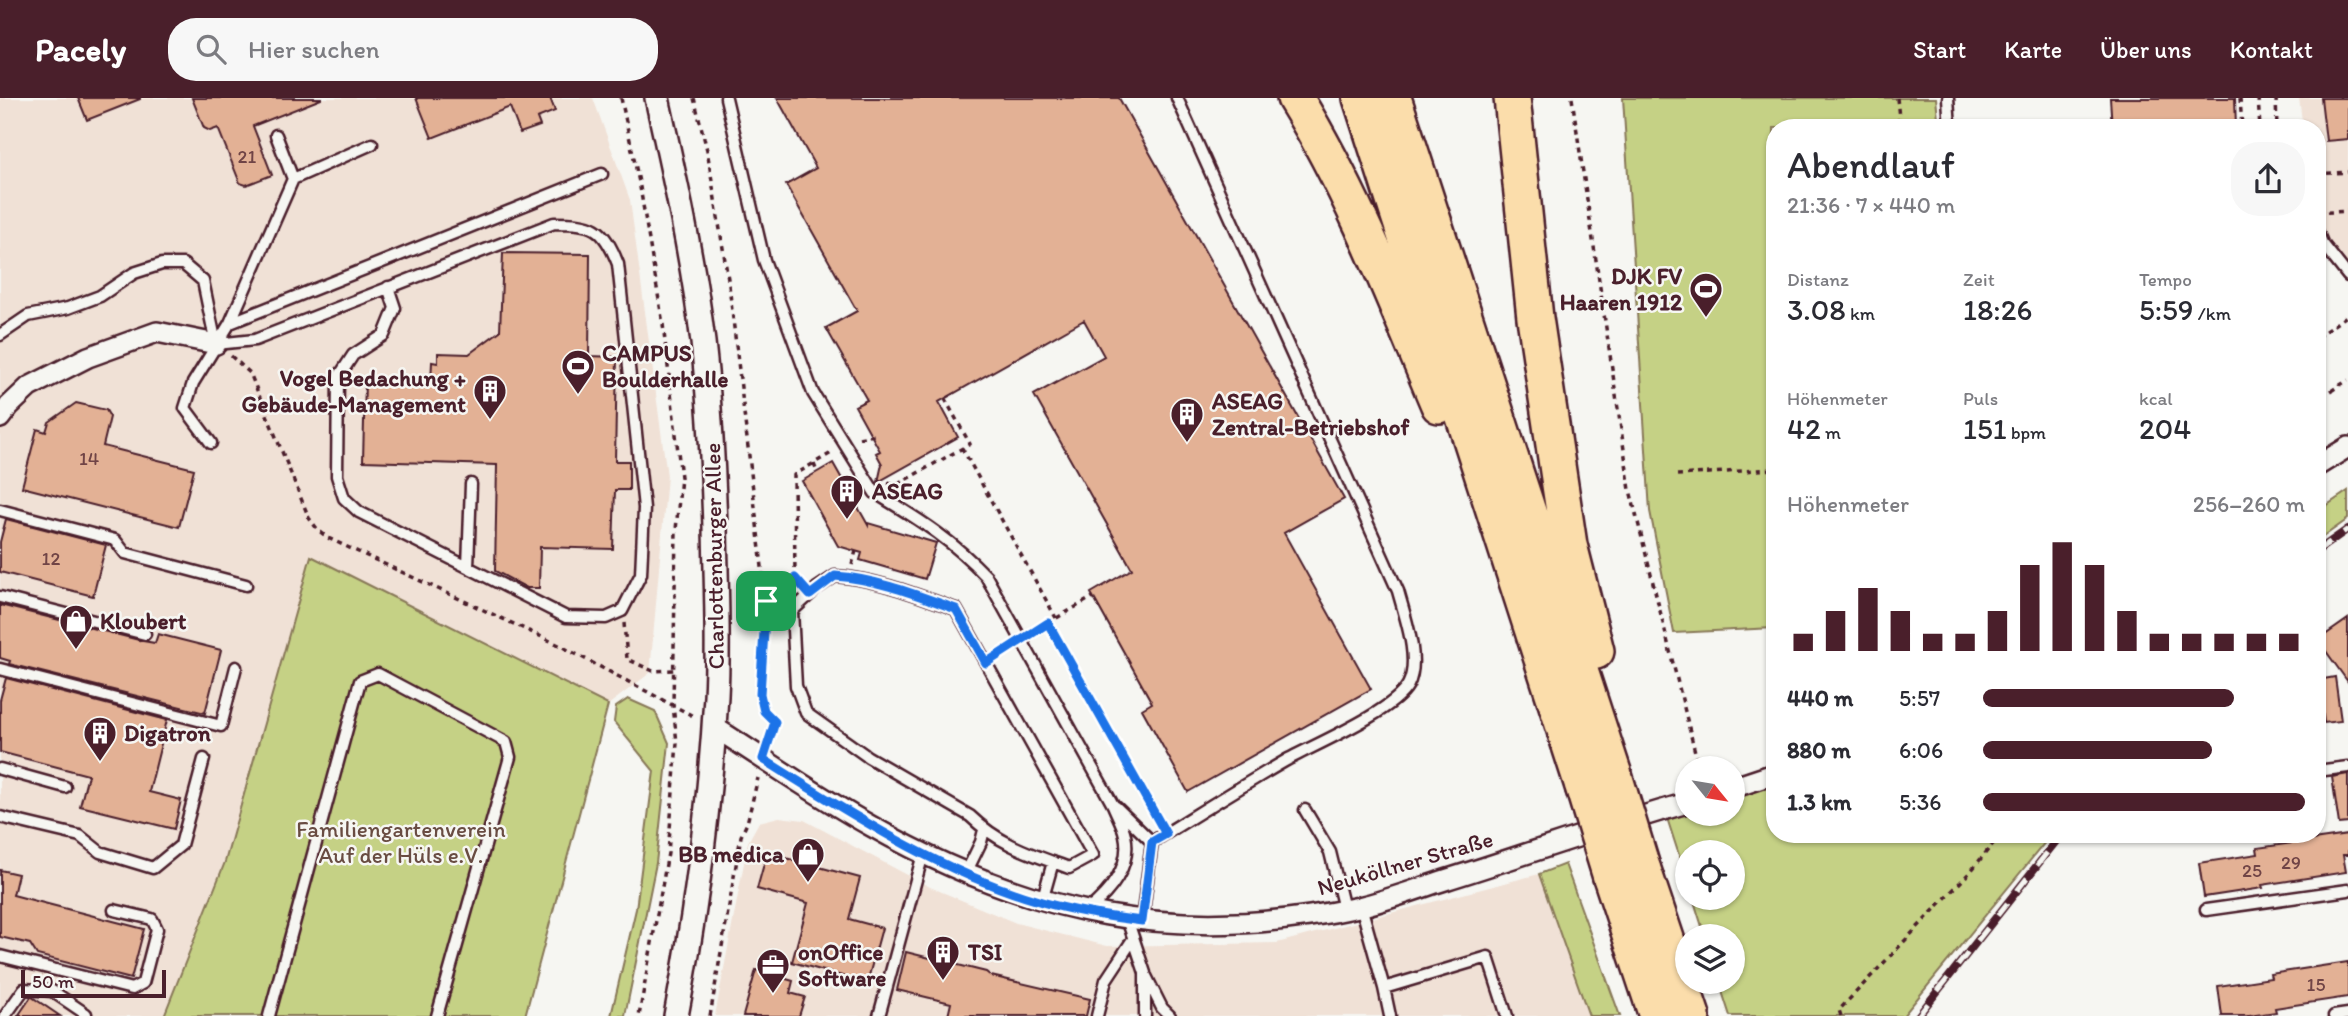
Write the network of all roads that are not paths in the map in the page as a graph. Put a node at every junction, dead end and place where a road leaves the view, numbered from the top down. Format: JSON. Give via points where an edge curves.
{"nodes":[{"id":1,"x":657,"y":98,"type":"edge"},
{"id":2,"x":726,"y":98,"type":"edge"},
{"id":3,"x":1177,"y":98,"type":"edge"},
{"id":4,"x":1295,"y":98,"type":"edge"},
{"id":5,"x":1361,"y":98,"type":"edge"},
{"id":6,"x":1394,"y":98,"type":"edge"},
{"id":7,"x":1512,"y":98,"type":"edge"},
{"id":8,"x":1948,"y":98,"type":"edge"},
{"id":9,"x":1949,"y":119,"type":"edge"},
{"id":10,"x":276,"y":135,"type":"dead end"},
{"id":11,"x":372,"y":144,"type":"dead end"},
{"id":12,"x":602,"y":174,"type":"dead end"},
{"id":13,"x":293,"y":178,"type":"junction"},
{"id":14,"x":2326,"y":248,"type":"edge"},
{"id":15,"x":2348,"y":276,"type":"edge"},
{"id":16,"x":388,"y":287,"type":"junction"},
{"id":17,"x":230,"y":323,"type":"junction"},
{"id":18,"x":0,"y":335,"type":"edge"},
{"id":19,"x":216,"y":344,"type":"junction"},
{"id":20,"x":0,"y":418,"type":"edge"},
{"id":21,"x":211,"y":443,"type":"dead end"},
{"id":22,"x":2348,"y":447,"type":"edge"},
{"id":23,"x":2326,"y":460,"type":"edge"},
{"id":24,"x":471,"y":484,"type":"dead end"},
{"id":25,"x":0,"y":510,"type":"edge"},
{"id":26,"x":1499,"y":524,"type":"junction"},
{"id":27,"x":468,"y":568,"type":"junction"},
{"id":28,"x":246,"y":585,"type":"dead end"},
{"id":29,"x":0,"y":597,"type":"edge"},
{"id":30,"x":145,"y":634,"type":"dead end"},
{"id":31,"x":236,"y":667,"type":"dead end"},
{"id":32,"x":0,"y":669,"type":"edge"},
{"id":33,"x":714,"y":727,"type":"junction"},
{"id":34,"x":204,"y":759,"type":"dead end"},
{"id":35,"x":2348,"y":767,"type":"edge"},
{"id":36,"x":0,"y":769,"type":"edge"},
{"id":37,"x":2326,"y":770,"type":"edge"},
{"id":38,"x":1766,"y":777,"type":"edge"},
{"id":39,"x":1599,"y":781,"type":"junction"},
{"id":40,"x":1745,"y":784,"type":"edge"},
{"id":41,"x":65,"y":787,"type":"dead end"},
{"id":42,"x":1113,"y":805,"type":"junction"},
{"id":43,"x":1675,"y":807,"type":"edge"},
{"id":44,"x":1305,"y":810,"type":"dead end"},
{"id":45,"x":0,"y":817,"type":"edge"},
{"id":46,"x":984,"y":830,"type":"junction"},
{"id":47,"x":1152,"y":842,"type":"junction"},
{"id":48,"x":923,"y":854,"type":"junction"},
{"id":49,"x":1053,"y":862,"type":"junction"},
{"id":50,"x":1627,"y":872,"type":"junction"},
{"id":51,"x":966,"y":873,"type":"junction"},
{"id":52,"x":2348,"y":890,"type":"edge"},
{"id":53,"x":1042,"y":901,"type":"junction"},
{"id":54,"x":1353,"y":908,"type":"junction"},
{"id":55,"x":114,"y":910,"type":"dead end"},
{"id":56,"x":2206,"y":910,"type":"dead end"},
{"id":57,"x":1086,"y":911,"type":"junction"},
{"id":58,"x":1134,"y":926,"type":"junction"},
{"id":59,"x":0,"y":956,"type":"edge"},
{"id":60,"x":1145,"y":973,"type":"junction"},
{"id":61,"x":1384,"y":988,"type":"junction"},
{"id":62,"x":86,"y":1014,"type":"dead end"},
{"id":63,"x":2348,"y":1014,"type":"edge"},
{"id":64,"x":5,"y":1016,"type":"edge"},
{"id":65,"x":269,"y":1016,"type":"edge"},
{"id":66,"x":437,"y":1016,"type":"edge"},
{"id":67,"x":676,"y":1016,"type":"edge"},
{"id":68,"x":879,"y":1016,"type":"edge"},
{"id":69,"x":1097,"y":1016,"type":"edge"},
{"id":70,"x":1144,"y":1016,"type":"edge"},
{"id":71,"x":1170,"y":1016,"type":"edge"},
{"id":72,"x":1390,"y":1016,"type":"edge"},
{"id":73,"x":1507,"y":1016,"type":"edge"},
{"id":74,"x":1657,"y":1016,"type":"edge"},
{"id":75,"x":1692,"y":1016,"type":"edge"},
{"id":76,"x":2334,"y":1016,"type":"edge"}],
"edges":[{"from":1,"to":33,"type":"street","name":"Charlottenburger Allee","via":[[688,243],[712,438]]},
{"from":2,"to":42,"type":"lane","via":[[764,260],[813,393],[879,495],[962,551],[986,576]]},
{"from":3,"to":47,"type":"lane","via":[[1398,591],[1414,667],[1407,686],[1387,706]]},
{"from":4,"to":26,"type":"highway","via":[[1369,239],[1443,413]]},
{"from":5,"to":26,"type":"highway"},
{"from":6,"to":39,"type":"highway"},
{"from":7,"to":39,"type":"highway","via":[[1535,318],[1569,545],[1596,650]]},
{"from":8,"to":9,"type":"lane"},
{"from":10,"to":13,"type":"lane"},
{"from":11,"to":13,"type":"lane"},
{"from":12,"to":17,"type":"lane"},
{"from":13,"to":17,"type":"lane"},
{"from":14,"to":15,"type":"lane"},
{"from":16,"to":19,"type":"lane","via":[[255,340]]},
{"from":16,"to":27,"type":"lane","via":[[395,309],[384,335],[353,355],[338,379],[337,476],[344,498],[359,512]]},
{"from":16,"to":27,"type":"lane","via":[[554,223],[595,228],[610,243],[618,264],[644,508],[641,574],[631,597],[622,611],[606,618],[566,617]]},
{"from":17,"to":19,"type":"lane"},
{"from":18,"to":19,"type":"lane","via":[[28,316],[68,309],[100,296],[134,273],[162,264],[183,264],[203,281]]},
{"from":19,"to":20,"type":"street","via":[[157,332],[88,357],[29,387]]},
{"from":19,"to":21,"type":"lane","via":[[193,383],[185,408]]},
{"from":22,"to":23,"type":"street"},
{"from":24,"to":27,"type":"lane"},
{"from":25,"to":28,"type":"lane","via":[[115,540],[125,553]]},
{"from":26,"to":39,"type":"highway"},
{"from":29,"to":30,"type":"lane"},
{"from":31,"to":32,"type":"lane","via":[[221,726]]},
{"from":33,"to":48,"type":"street","name":"Neuköllner Straße"},
{"from":33,"to":67,"type":"street","name":"Charlottenburger Allee","via":[[708,806]]},
{"from":34,"to":45,"type":"lane","via":[[181,845],[153,867],[100,852],[80,835]]},
{"from":35,"to":37,"type":"lane"},
{"from":36,"to":41,"type":"lane"},
{"from":38,"to":40,"type":"street"},
{"from":39,"to":50,"type":"highway","bridge":true},
{"from":42,"to":47,"type":"lane"},
{"from":42,"to":57,"type":"lane","via":[[1125,836],[1126,859],[1106,895]]},
{"from":43,"to":54,"type":"street","name":"Neuköllner Straße"},
{"from":44,"to":54,"type":"lane","via":[[1330,852]]},
{"from":46,"to":49,"type":"lane","via":[[1008,845]]},
{"from":46,"to":49,"type":"lane","via":[[970,816],[868,757],[806,713],[796,686],[792,611],[835,576],[856,578],[956,609],[1093,855],[1069,868]]},
{"from":46,"to":51,"type":"lane"},
{"from":47,"to":58,"type":"lane"},
{"from":48,"to":51,"type":"street","name":"Neuköllner Straße"},
{"from":48,"to":68,"type":"lane"},
{"from":49,"to":53,"type":"lane"},
{"from":50,"to":74,"type":"highway"},
{"from":50,"to":75,"type":"highway"},
{"from":51,"to":53,"type":"street","name":"Neuköllner Straße"},
{"from":52,"to":56,"type":"lane"},
{"from":53,"to":57,"type":"street","name":"Neuköllner Straße"},
{"from":54,"to":58,"type":"street","name":"Neuköllner Straße","via":[[1300,918]]},
{"from":54,"to":61,"type":"lane"},
{"from":55,"to":59,"type":"lane","via":[[152,919],[157,929],[142,983],[132,989]]},
{"from":57,"to":58,"type":"street","name":"Neuköllner Straße"},
{"from":58,"to":60,"type":"lane"},
{"from":58,"to":69,"type":"lane","via":[[1106,980]]},
{"from":60,"to":70,"type":"lane"},
{"from":60,"to":71,"type":"lane"},
{"from":61,"to":72,"type":"lane"},
{"from":61,"to":73,"type":"lane","via":[[1488,957]]},
{"from":62,"to":64,"type":"lane","via":[[52,991],[24,989]]},
{"from":63,"to":76,"type":"lane"},
{"from":65,"to":66,"type":"lane","via":[[360,681],[379,674],[506,742],[510,757]]}]}
